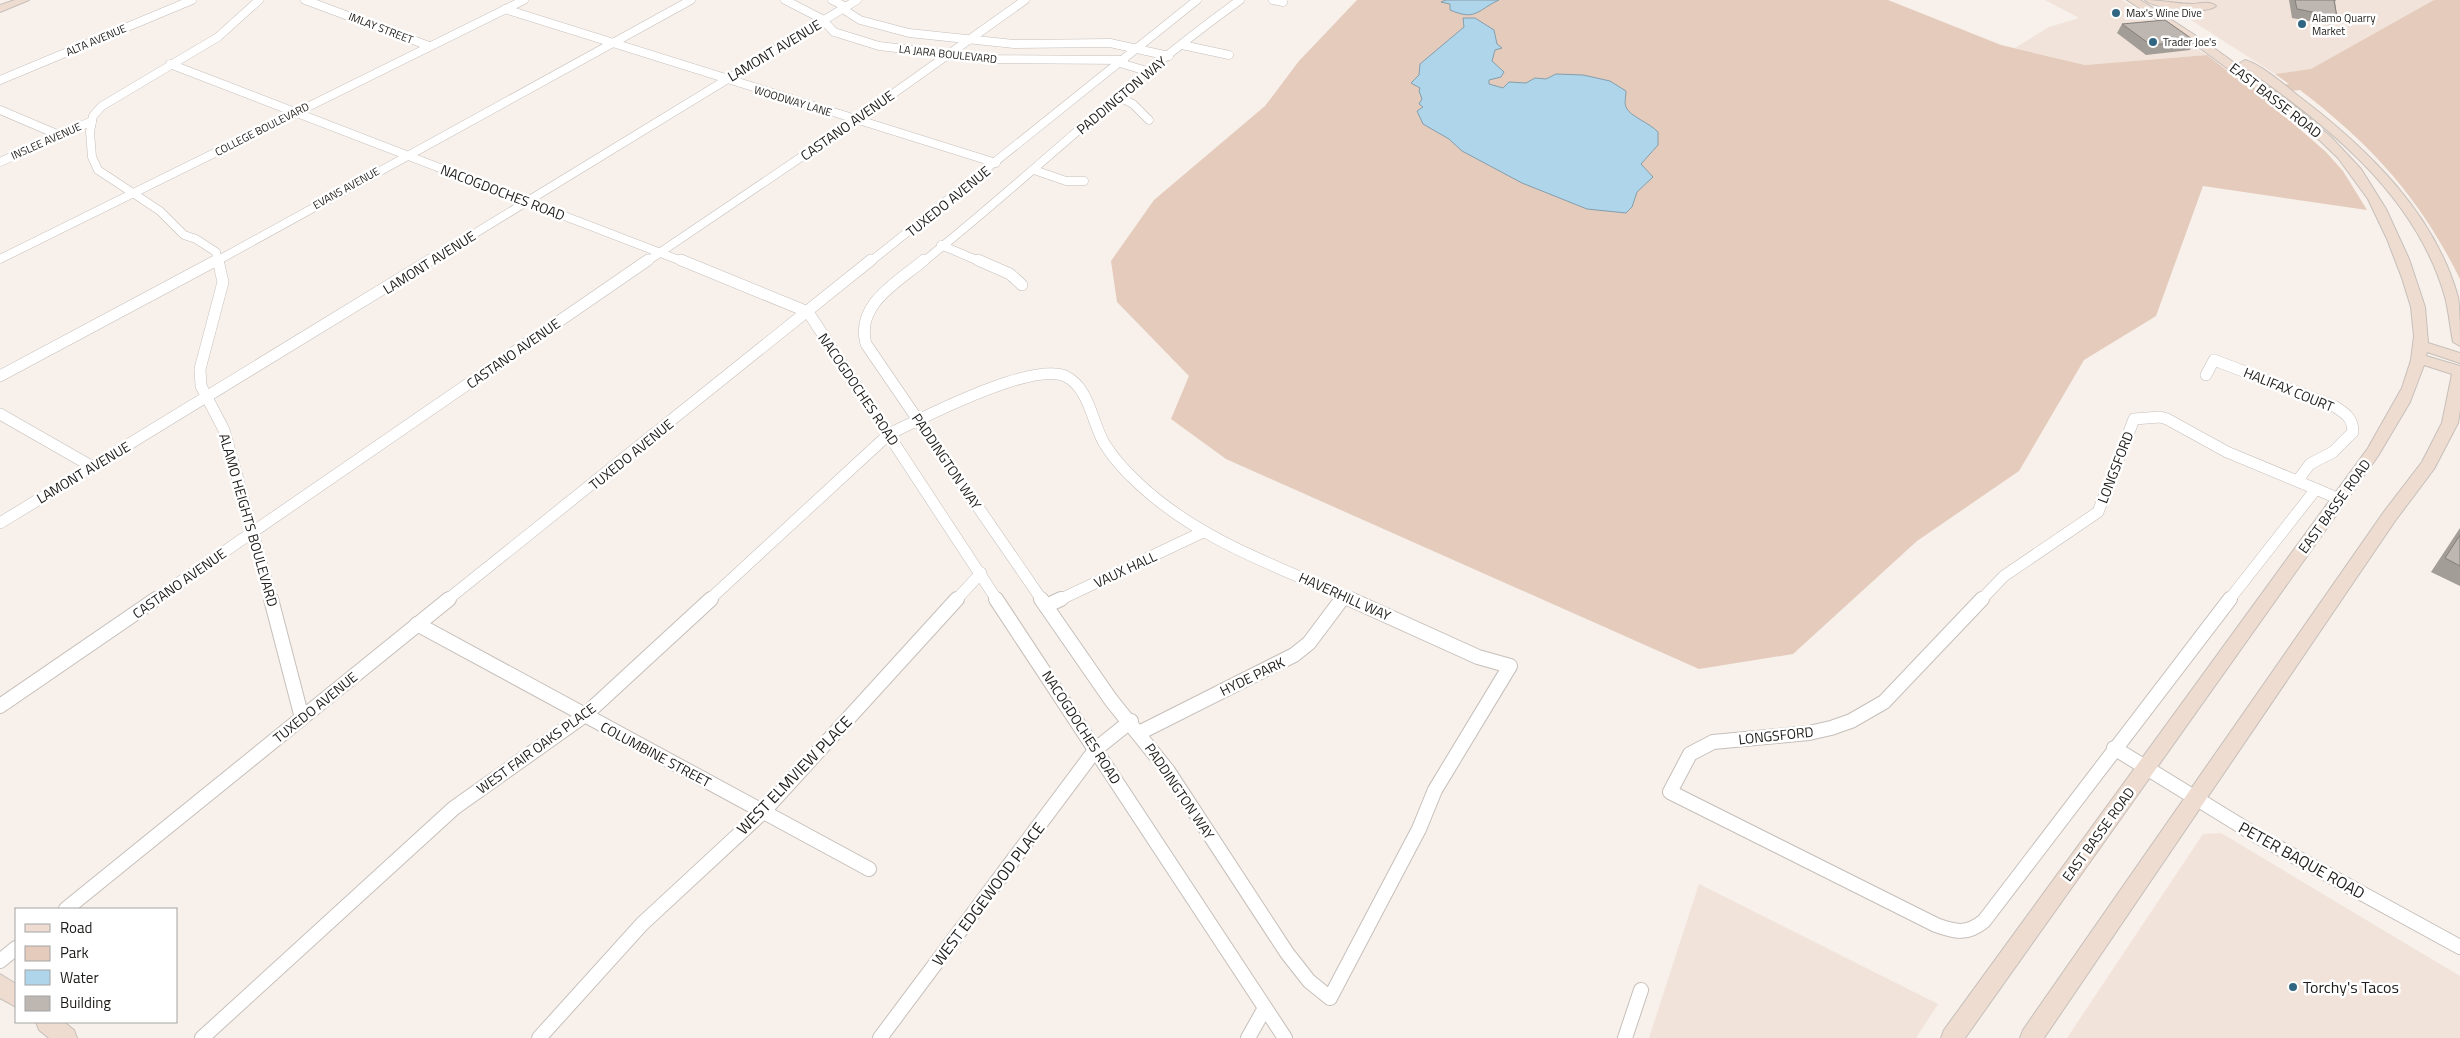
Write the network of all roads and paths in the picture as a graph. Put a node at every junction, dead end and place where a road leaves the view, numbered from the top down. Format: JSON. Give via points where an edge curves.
{"nodes":[{"id":1,"x":24,"y":0,"type":"edge"},
{"id":2,"x":192,"y":0,"type":"edge"},
{"id":3,"x":259,"y":0,"type":"edge"},
{"id":4,"x":305,"y":0,"type":"edge"},
{"id":5,"x":524,"y":0,"type":"edge"},
{"id":6,"x":692,"y":0,"type":"edge"},
{"id":7,"x":785,"y":0,"type":"edge"},
{"id":8,"x":832,"y":0,"type":"edge"},
{"id":9,"x":857,"y":0,"type":"edge"},
{"id":10,"x":1025,"y":0,"type":"edge"},
{"id":11,"x":1197,"y":0,"type":"edge"},
{"id":12,"x":1240,"y":0,"type":"edge"},
{"id":13,"x":1273,"y":0,"type":"edge"},
{"id":14,"x":2132,"y":0,"type":"edge"},
{"id":15,"x":2149,"y":0,"type":"edge"},
{"id":16,"x":1283,"y":2,"type":"dead end"},
{"id":17,"x":2215,"y":3,"type":"edge"},
{"id":18,"x":846,"y":7,"type":"junction"},
{"id":19,"x":505,"y":9,"type":"junction"},
{"id":20,"x":0,"y":10,"type":"edge"},
{"id":21,"x":2188,"y":19,"type":"junction"},
{"id":22,"x":823,"y":21,"type":"junction"},
{"id":23,"x":2170,"y":22,"type":"junction"},
{"id":24,"x":968,"y":40,"type":"junction"},
{"id":25,"x":612,"y":44,"type":"junction"},
{"id":26,"x":1182,"y":45,"type":"junction"},
{"id":27,"x":429,"y":46,"type":"junction"},
{"id":28,"x":1138,"y":49,"type":"junction"},
{"id":29,"x":949,"y":53,"type":"junction"},
{"id":30,"x":1230,"y":55,"type":"dead end"},
{"id":31,"x":1168,"y":56,"type":"junction"},
{"id":32,"x":1122,"y":62,"type":"junction"},
{"id":33,"x":170,"y":64,"type":"junction"},
{"id":34,"x":1150,"y":72,"type":"junction"},
{"id":35,"x":0,"y":80,"type":"edge"},
{"id":36,"x":726,"y":80,"type":"junction"},
{"id":37,"x":1119,"y":97,"type":"junction"},
{"id":38,"x":0,"y":110,"type":"edge"},
{"id":39,"x":296,"y":112,"type":"junction"},
{"id":40,"x":856,"y":120,"type":"junction"},
{"id":41,"x":1149,"y":120,"type":"dead end"},
{"id":42,"x":92,"y":121,"type":"junction"},
{"id":43,"x":58,"y":136,"type":"junction"},
{"id":44,"x":406,"y":155,"type":"junction"},
{"id":45,"x":0,"y":162,"type":"edge"},
{"id":46,"x":996,"y":163,"type":"junction"},
{"id":47,"x":1034,"y":170,"type":"junction"},
{"id":48,"x":1084,"y":181,"type":"dead end"},
{"id":49,"x":136,"y":193,"type":"junction"},
{"id":50,"x":528,"y":201,"type":"junction"},
{"id":51,"x":941,"y":245,"type":"junction"},
{"id":52,"x":660,"y":252,"type":"junction"},
{"id":53,"x":0,"y":259,"type":"edge"},
{"id":54,"x":218,"y":260,"type":"junction"},
{"id":55,"x":1022,"y":285,"type":"dead end"},
{"id":56,"x":808,"y":312,"type":"junction"},
{"id":57,"x":2460,"y":342,"type":"edge"},
{"id":58,"x":2420,"y":352,"type":"junction"},
{"id":59,"x":2460,"y":358,"type":"edge"},
{"id":60,"x":2460,"y":372,"type":"edge"},
{"id":61,"x":2206,"y":375,"type":"dead end"},
{"id":62,"x":0,"y":376,"type":"edge"},
{"id":63,"x":206,"y":398,"type":"junction"},
{"id":64,"x":0,"y":414,"type":"edge"},
{"id":65,"x":918,"y":419,"type":"junction"},
{"id":66,"x":889,"y":434,"type":"junction"},
{"id":67,"x":91,"y":466,"type":"junction"},
{"id":68,"x":2298,"y":480,"type":"junction"},
{"id":69,"x":2316,"y":488,"type":"junction"},
{"id":70,"x":2339,"y":499,"type":"junction"},
{"id":71,"x":0,"y":523,"type":"edge"},
{"id":72,"x":254,"y":531,"type":"junction"},
{"id":73,"x":1203,"y":532,"type":"junction"},
{"id":74,"x":981,"y":573,"type":"junction"},
{"id":75,"x":1344,"y":596,"type":"junction"},
{"id":76,"x":1046,"y":606,"type":"junction"},
{"id":77,"x":417,"y":624,"type":"junction"},
{"id":78,"x":0,"y":706,"type":"edge"},
{"id":79,"x":585,"y":715,"type":"junction"},
{"id":80,"x":302,"y":718,"type":"junction"},
{"id":81,"x":1131,"y":721,"type":"junction"},
{"id":82,"x":1141,"y":732,"type":"junction"},
{"id":83,"x":2114,"y":748,"type":"junction"},
{"id":84,"x":1096,"y":749,"type":"junction"},
{"id":85,"x":2146,"y":768,"type":"junction"},
{"id":86,"x":2196,"y":799,"type":"junction"},
{"id":87,"x":763,"y":812,"type":"junction"},
{"id":88,"x":869,"y":869,"type":"dead end"},
{"id":89,"x":67,"y":908,"type":"edge"},
{"id":90,"x":2460,"y":947,"type":"edge"},
{"id":91,"x":15,"y":949,"type":"edge"},
{"id":92,"x":0,"y":961,"type":"edge"},
{"id":93,"x":0,"y":984,"type":"edge"},
{"id":94,"x":1641,"y":990,"type":"dead end"},
{"id":95,"x":15,"y":996,"type":"edge"},
{"id":96,"x":1330,"y":998,"type":"joint"},
{"id":97,"x":1265,"y":1008,"type":"junction"},
{"id":98,"x":48,"y":1023,"type":"edge"},
{"id":99,"x":66,"y":1038,"type":"edge"},
{"id":100,"x":202,"y":1038,"type":"edge"},
{"id":101,"x":539,"y":1038,"type":"edge"},
{"id":102,"x":880,"y":1038,"type":"edge"},
{"id":103,"x":1248,"y":1038,"type":"edge"},
{"id":104,"x":1285,"y":1038,"type":"edge"},
{"id":105,"x":1625,"y":1038,"type":"edge"},
{"id":106,"x":1952,"y":1038,"type":"edge"},
{"id":107,"x":2031,"y":1038,"type":"edge"}],
"edges":[{"from":1,"to":20,"type":"main road"},
{"from":2,"to":35,"type":"street","name":"ALTA AVENUE"},
{"from":3,"to":33,"type":"street","via":[[218,37]]},
{"from":4,"to":27,"type":"street","name":"IMLAY STREET"},
{"from":5,"to":19,"type":"street","name":"COLLEGE BOULEVARD"},
{"from":6,"to":25,"type":"street","name":"EVANS AVENUE"},
{"from":7,"to":22,"type":"street","name":"LA JARA BOULEVARD"},
{"from":8,"to":18,"type":"street","name":"LA JARA BOULEVARD"},
{"from":9,"to":18,"type":"street","name":"LAMONT AVENUE"},
{"from":10,"to":24,"type":"street","name":"CASTANO AVENUE"},
{"from":11,"to":28,"type":"street","name":"TUXEDO AVENUE"},
{"from":12,"to":26,"type":"street","name":"PADDINGTON WAY"},
{"from":13,"to":16,"type":"street"},
{"from":14,"to":23,"type":"main road","name":"EAST BASSE ROAD"},
{"from":15,"to":17,"type":"main road","via":[[2181,7]]},
{"from":15,"to":21,"type":"main road","name":"EAST BASSE ROAD"},
{"from":17,"to":21,"type":"main road"},
{"from":18,"to":22,"type":"street","name":"LAMONT AVENUE"},
{"from":18,"to":24,"type":"street","name":"LA JARA BOULEVARD","via":[[846,12],[879,26]]},
{"from":19,"to":25,"type":"street","name":"WOODWAY LANE"},
{"from":19,"to":27,"type":"street","name":"COLLEGE BOULEVARD"},
{"from":21,"to":23,"type":"main road"},
{"from":21,"to":57,"type":"main road","name":"EAST BASSE ROAD","via":[[2329,126],[2375,167],[2413,218],[2442,269],[2457,315]]},
{"from":22,"to":29,"type":"street","name":"LA JARA BOULEVARD","via":[[834,32],[852,39],[895,48]]},
{"from":22,"to":36,"type":"street","name":"LAMONT AVENUE"},
{"from":23,"to":58,"type":"main road","name":"EAST BASSE ROAD","via":[[2315,129],[2369,189],[2400,254],[2414,293]]},
{"from":24,"to":28,"type":"street","name":"LA JARA BOULEVARD","via":[[1014,44],[1110,44]]},
{"from":24,"to":29,"type":"street","name":"CASTANO AVENUE"},
{"from":25,"to":36,"type":"street","name":"WOODWAY LANE"},
{"from":25,"to":44,"type":"street","name":"EVANS AVENUE"},
{"from":26,"to":30,"type":"street"},
{"from":26,"to":31,"type":"street","name":"PADDINGTON WAY"},
{"from":27,"to":39,"type":"street","name":"COLLEGE BOULEVARD"},
{"from":28,"to":31,"type":"street","name":"LA JARA BOULEVARD"},
{"from":28,"to":32,"type":"street","name":"TUXEDO AVENUE"},
{"from":29,"to":32,"type":"street","name":"LA JARA BOULEVARD","via":[[990,59]]},
{"from":29,"to":40,"type":"street","name":"CASTANO AVENUE"},
{"from":31,"to":34,"type":"street","name":"PADDINGTON WAY"},
{"from":32,"to":34,"type":"street","name":"LA JARA BOULEVARD"},
{"from":32,"to":46,"type":"street","name":"TUXEDO AVENUE"},
{"from":33,"to":39,"type":"street","name":"NACOGDOCHES ROAD"},
{"from":33,"to":42,"type":"street","via":[[102,106]]},
{"from":34,"to":37,"type":"street","name":"PADDINGTON WAY"},
{"from":36,"to":40,"type":"street","name":"WOODWAY LANE"},
{"from":36,"to":50,"type":"street","name":"LAMONT AVENUE"},
{"from":37,"to":41,"type":"street","via":[[1133,104]]},
{"from":37,"to":47,"type":"street","name":"PADDINGTON WAY"},
{"from":38,"to":43,"type":"street"},
{"from":39,"to":44,"type":"street","name":"NACOGDOCHES ROAD"},
{"from":39,"to":49,"type":"street","name":"COLLEGE BOULEVARD"},
{"from":40,"to":46,"type":"street","name":"WOODWAY LANE"},
{"from":40,"to":52,"type":"street","name":"CASTANO AVENUE"},
{"from":42,"to":43,"type":"street","name":"INSLEE AVENUE"},
{"from":42,"to":49,"type":"street","via":[[92,157],[98,170]]},
{"from":43,"to":45,"type":"street","name":"INSLEE AVENUE"},
{"from":44,"to":50,"type":"street","name":"NACOGDOCHES ROAD"},
{"from":44,"to":54,"type":"street","name":"EVANS AVENUE"},
{"from":46,"to":56,"type":"street","name":"TUXEDO AVENUE"},
{"from":47,"to":48,"type":"street","via":[[1066,181]]},
{"from":47,"to":51,"type":"street","name":"PADDINGTON WAY"},
{"from":49,"to":53,"type":"street","name":"COLLEGE BOULEVARD"},
{"from":49,"to":54,"type":"street","via":[[184,235],[216,252]]},
{"from":50,"to":52,"type":"street","name":"NACOGDOCHES ROAD"},
{"from":50,"to":63,"type":"street","name":"LAMONT AVENUE"},
{"from":51,"to":55,"type":"street","via":[[1010,274]]},
{"from":51,"to":65,"type":"street","name":"PADDINGTON WAY","via":[[876,299],[868,309],[863,328],[866,344]]},
{"from":52,"to":56,"type":"street","name":"NACOGDOCHES ROAD"},
{"from":52,"to":72,"type":"street","name":"CASTANO AVENUE"},
{"from":54,"to":62,"type":"street","name":"EVANS AVENUE"},
{"from":54,"to":63,"type":"street","name":"ALAMO HEIGHTS BOULEVARD","via":[[223,282],[200,369]]},
{"from":56,"to":66,"type":"street","name":"NACOGDOCHES ROAD"},
{"from":56,"to":77,"type":"street","name":"TUXEDO AVENUE"},
{"from":58,"to":59,"type":"main road"},
{"from":58,"to":60,"type":"main road"},
{"from":58,"to":70,"type":"main road","name":"EAST BASSE ROAD","via":[[2398,412]]},
{"from":60,"to":86,"type":"main road","via":[[2450,423],[2428,465]]},
{"from":61,"to":68,"type":"street","name":"HALIFAX COURT","via":[[2214,360],[2334,406],[2348,415],[2353,432],[2333,452],[2310,464]]},
{"from":63,"to":67,"type":"street","name":"LAMONT AVENUE"},
{"from":63,"to":72,"type":"street","name":"ALAMO HEIGHTS BOULEVARD","via":[[224,430]]},
{"from":64,"to":67,"type":"street"},
{"from":65,"to":66,"type":"street","name":"HAVERHILL WAY"},
{"from":65,"to":73,"type":"street","name":"HAVERHILL WAY","via":[[1024,376],[1063,375],[1080,389],[1098,433],[1125,470],[1175,515]]},
{"from":65,"to":76,"type":"street","name":"PADDINGTON WAY"},
{"from":66,"to":74,"type":"street","name":"NACOGDOCHES ROAD"},
{"from":66,"to":79,"type":"street","name":"WEST FAIR OAKS PLACE"},
{"from":67,"to":71,"type":"street","name":"LAMONT AVENUE"},
{"from":68,"to":69,"type":"street","name":"LONGSFORD"},
{"from":68,"to":83,"type":"street","name":"LONGSFORD","via":[[2211,444],[2167,419],[2134,419],[2098,512],[2004,576],[1884,702],[1851,721],[1809,733],[1713,742],[1690,754],[1670,792],[1936,925],[1969,932],[1984,921]]},
{"from":69,"to":70,"type":"street","name":"LONGSFORD"},
{"from":69,"to":83,"type":"street","name":"LONGSFORD"},
{"from":70,"to":85,"type":"main road","name":"EAST BASSE ROAD"},
{"from":72,"to":78,"type":"street","name":"CASTANO AVENUE"},
{"from":72,"to":80,"type":"street","name":"ALAMO HEIGHTS BOULEVARD"},
{"from":73,"to":75,"type":"street","name":"HAVERHILL WAY"},
{"from":73,"to":76,"type":"street","name":"VAUX HALL"},
{"from":74,"to":84,"type":"street","name":"NACOGDOCHES ROAD"},
{"from":74,"to":87,"type":"street","name":"WEST ELMVIEW PLACE"},
{"from":75,"to":82,"type":"street","name":"HYDE PARK","via":[[1309,643],[1294,655]]},
{"from":75,"to":96,"type":"street","name":"HAVERHILL WAY","via":[[1478,657],[1510,666],[1435,790],[1419,829]]},
{"from":76,"to":81,"type":"street","name":"PADDINGTON WAY","via":[[1111,700]]},
{"from":77,"to":79,"type":"street","name":"COLUMBINE STREET"},
{"from":77,"to":80,"type":"street","name":"TUXEDO AVENUE"},
{"from":79,"to":87,"type":"street","name":"COLUMBINE STREET"},
{"from":79,"to":100,"type":"street","name":"WEST FAIR OAKS PLACE","via":[[454,808]]},
{"from":80,"to":89,"type":"street","name":"TUXEDO AVENUE"},
{"from":81,"to":82,"type":"street","name":"PADDINGTON WAY"},
{"from":81,"to":84,"type":"street"},
{"from":82,"to":96,"type":"street","name":"PADDINGTON WAY","via":[[1281,943],[1314,988]]},
{"from":83,"to":85,"type":"street"},
{"from":84,"to":97,"type":"street","name":"NACOGDOCHES ROAD"},
{"from":84,"to":102,"type":"street","name":"WEST EDGEWOOD PLACE"},
{"from":85,"to":86,"type":"street","name":"PETER BAQUE ROAD"},
{"from":85,"to":106,"type":"main road","name":"EAST BASSE ROAD"},
{"from":86,"to":90,"type":"street","name":"PETER BAQUE ROAD"},
{"from":86,"to":107,"type":"main road"},
{"from":87,"to":88,"type":"street","name":"COLUMBINE STREET"},
{"from":87,"to":101,"type":"street","name":"WEST ELMVIEW PLACE","via":[[642,924]]},
{"from":91,"to":92,"type":"street"},
{"from":93,"to":95,"type":"main road"},
{"from":94,"to":105,"type":"street"},
{"from":97,"to":103,"type":"street"},
{"from":97,"to":104,"type":"street","name":"NACOGDOCHES ROAD"},
{"from":98,"to":99,"type":"main road"}]}
